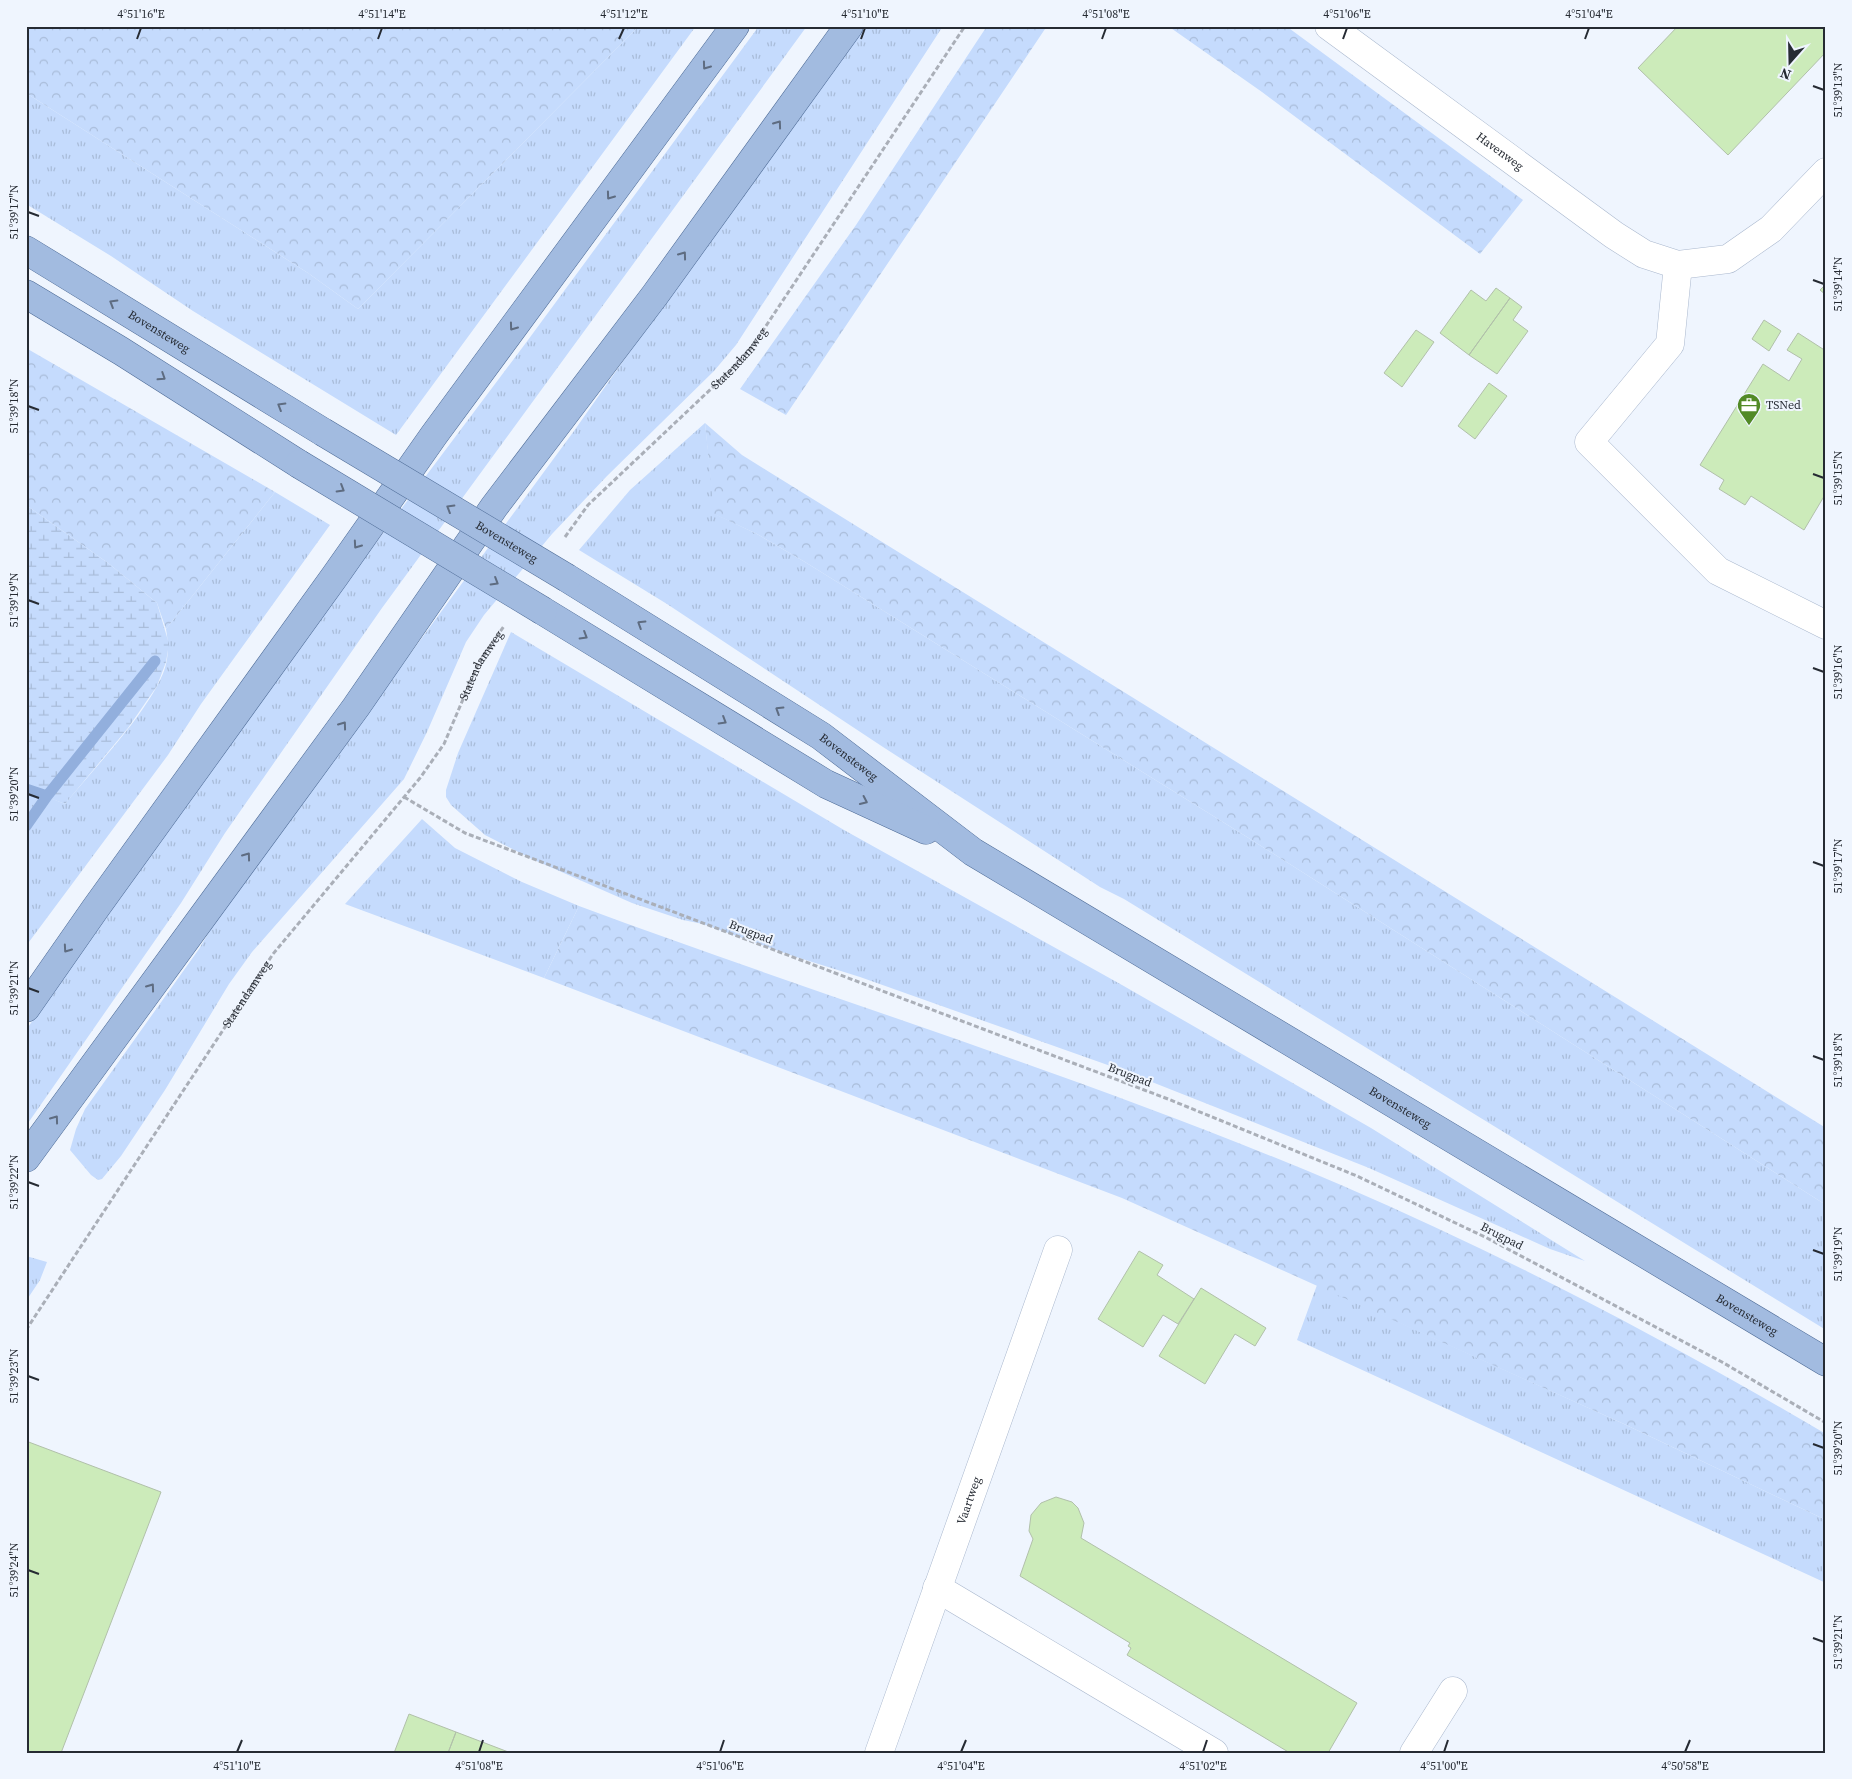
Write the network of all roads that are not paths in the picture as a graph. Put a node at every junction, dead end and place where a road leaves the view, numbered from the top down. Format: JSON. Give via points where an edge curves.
{"nodes":[{"id":1,"x":735,"y":26,"type":"edge"},
{"id":2,"x":849,"y":26,"type":"edge"},
{"id":3,"x":1329,"y":26,"type":"edge"},
{"id":4,"x":1826,"y":172,"type":"edge"},
{"id":5,"x":26,"y":250,"type":"edge"},
{"id":6,"x":1678,"y":265,"type":"junction"},
{"id":7,"x":26,"y":294,"type":"edge"},
{"id":8,"x":1826,"y":625,"type":"edge"},
{"id":9,"x":973,"y":852,"type":"junction"},
{"id":10,"x":26,"y":1008,"type":"edge"},
{"id":11,"x":26,"y":1158,"type":"edge"},
{"id":12,"x":1058,"y":1250,"type":"dead end"},
{"id":13,"x":1826,"y":1362,"type":"edge"},
{"id":14,"x":937,"y":1588,"type":"junction"},
{"id":15,"x":1453,"y":1691,"type":"dead end"},
{"id":16,"x":879,"y":1753,"type":"edge"},
{"id":17,"x":1214,"y":1753,"type":"edge"},
{"id":18,"x":1414,"y":1753,"type":"edge"}],
"edges":[{"from":1,"to":10,"type":"main road","one_way":true,"via":[[434,435]]},
{"from":11,"to":2,"type":"main road","one_way":true,"via":[[356,707],[494,507],[655,295]]},
{"from":3,"to":6,"type":"street","name":"Havenweg","via":[[1614,235],[1644,254]]},
{"from":4,"to":6,"type":"street","name":"Havenweg","via":[[1770,229],[1728,259]]},
{"from":9,"to":5,"type":"main road","name":"Bovensteweg","one_way":true,"bridge":true,"via":[[821,736]]},
{"from":6,"to":8,"type":"street","via":[[1670,344],[1589,442],[1718,571]]},
{"from":7,"to":9,"type":"main road","name":"Bovensteweg","one_way":true,"bridge":true,"via":[[826,784]]},
{"from":9,"to":13,"type":"main road","name":"Bovensteweg"},
{"from":12,"to":14,"type":"street","name":"Vaartweg"},
{"from":14,"to":16,"type":"street","name":"Vaartweg"},
{"from":14,"to":17,"type":"street"},
{"from":15,"to":18,"type":"street"}]}
